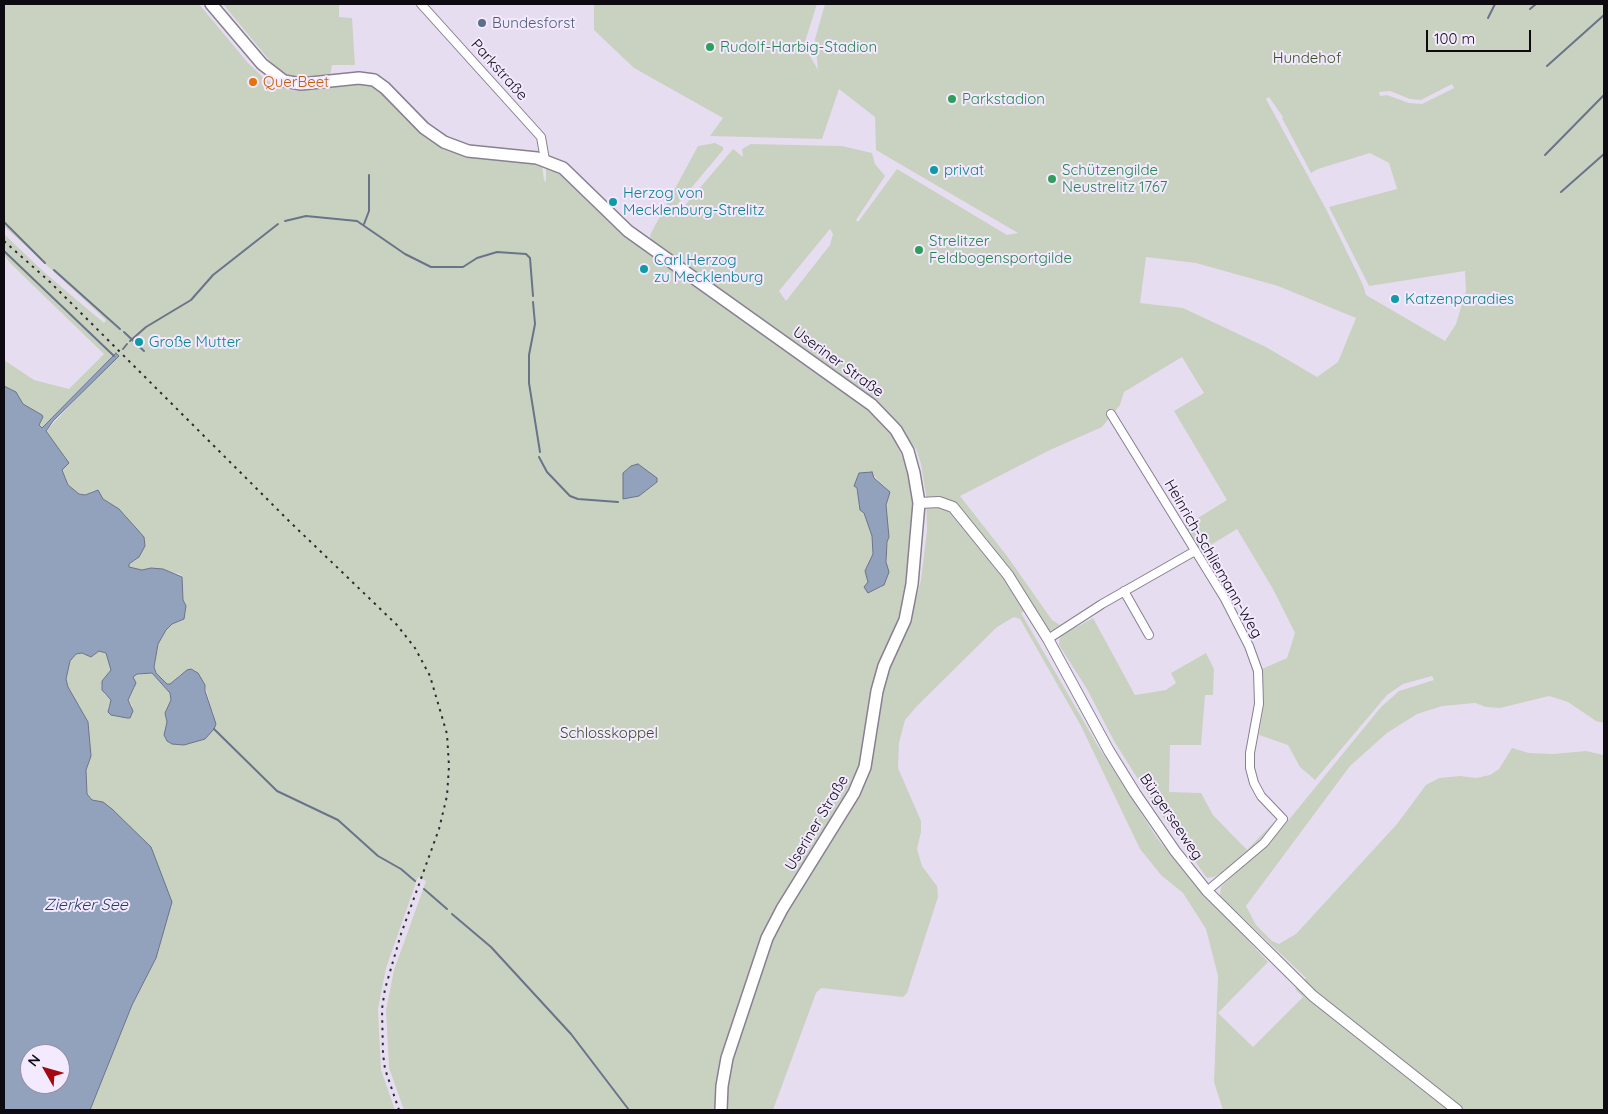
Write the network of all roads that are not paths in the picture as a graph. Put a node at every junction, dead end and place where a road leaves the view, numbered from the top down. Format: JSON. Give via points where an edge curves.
{"nodes":[{"id":1,"x":211,"y":4,"type":"edge"},
{"id":2,"x":421,"y":4,"type":"edge"},
{"id":3,"x":545,"y":160,"type":"junction"},
{"id":4,"x":1111,"y":414,"type":"dead end"},
{"id":5,"x":919,"y":503,"type":"junction"},
{"id":6,"x":1195,"y":551,"type":"junction"},
{"id":7,"x":1124,"y":591,"type":"junction"},
{"id":8,"x":1149,"y":635,"type":"dead end"},
{"id":9,"x":1048,"y":639,"type":"junction"},
{"id":10,"x":1207,"y":892,"type":"junction"},
{"id":11,"x":721,"y":1110,"type":"edge"},
{"id":12,"x":1457,"y":1110,"type":"edge"}],
"edges":[{"from":1,"to":3,"type":"main road","name":"Useriner Straße","via":[[262,64],[284,81],[301,84],[359,78],[374,80],[424,128],[444,142],[485,155]]},
{"from":2,"to":3,"type":"street","name":"Parkstraße","via":[[540,137]]},
{"from":3,"to":5,"type":"main road","name":"Useriner Straße","via":[[567,171],[628,231],[872,405],[896,430],[908,451]]},
{"from":4,"to":6,"type":"street","name":"Heinrich-Schliemann-Weg"},
{"from":5,"to":9,"type":"street","name":"Bürgerseeweg","via":[[946,504],[959,513],[1015,585]]},
{"from":5,"to":11,"type":"main road","name":"Useriner Straße","via":[[910,601],[876,691],[865,767],[851,800],[769,933],[727,1058]]},
{"from":6,"to":7,"type":"street"},
{"from":6,"to":10,"type":"street","name":"Heinrich-Schliemann-Weg","via":[[1232,612],[1255,663],[1259,704],[1250,768],[1261,796],[1284,818],[1264,842]]},
{"from":7,"to":8,"type":"street"},
{"from":7,"to":9,"type":"street"},
{"from":9,"to":10,"type":"street","name":"Bürgerseeweg","via":[[1135,793]]},
{"from":10,"to":12,"type":"street","name":"Bürgerseeweg","via":[[1318,1000]]}]}
